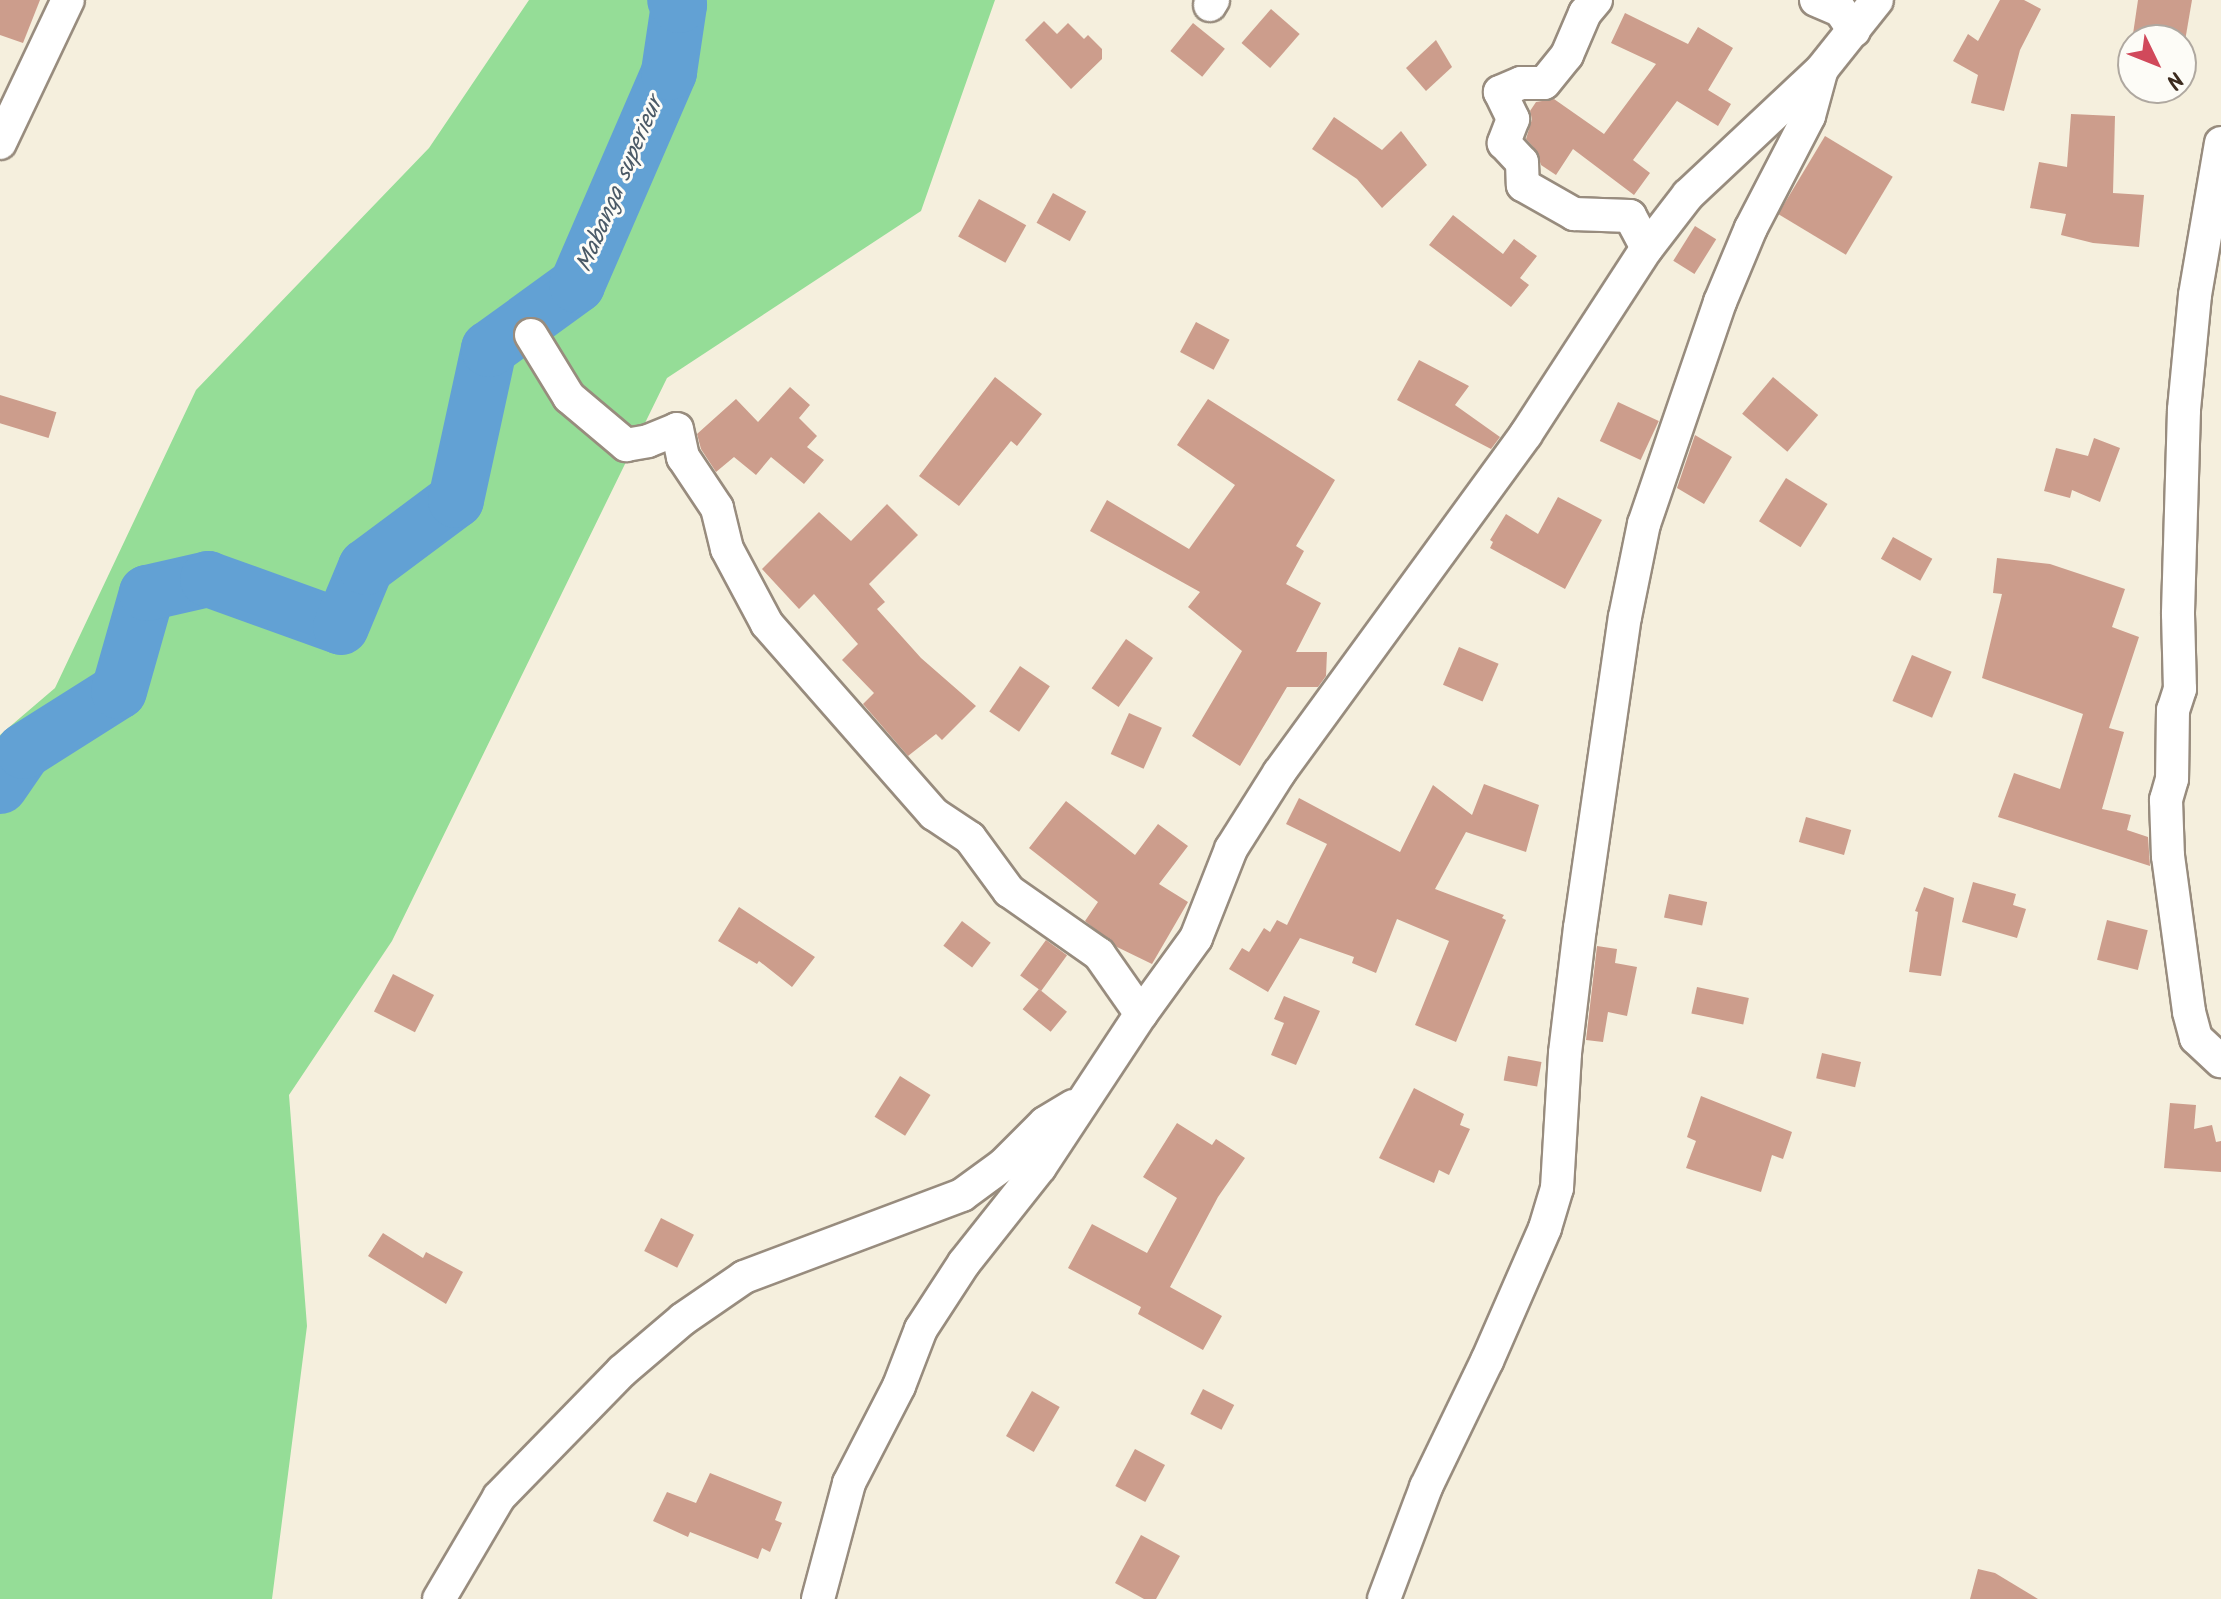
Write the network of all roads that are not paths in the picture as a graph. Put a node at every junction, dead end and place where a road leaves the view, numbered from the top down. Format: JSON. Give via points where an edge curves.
{"nodes":[{"id":1,"x":68,"y":0,"type":"edge"},
{"id":2,"x":1596,"y":0,"type":"edge"},
{"id":3,"x":1816,"y":0,"type":"edge"},
{"id":4,"x":1877,"y":0,"type":"edge"},
{"id":5,"x":1854,"y":31,"type":"junction"},
{"id":6,"x":1822,"y":69,"type":"junction"},
{"id":7,"x":0,"y":143,"type":"edge"},
{"id":8,"x":2221,"y":143,"type":"edge"},
{"id":9,"x":1647,"y":248,"type":"junction"},
{"id":10,"x":531,"y":335,"type":"dead end"},
{"id":11,"x":1141,"y":1014,"type":"junction"},
{"id":12,"x":2221,"y":1061,"type":"edge"},
{"id":13,"x":1083,"y":1102,"type":"junction"},
{"id":14,"x":439,"y":1599,"type":"edge"},
{"id":15,"x":818,"y":1599,"type":"edge"},
{"id":16,"x":1384,"y":1599,"type":"edge"}],
"edges":[{"from":1,"to":7,"type":"street"},
{"from":2,"to":9,"type":"street","via":[[1567,55],[1544,83],[1521,83],[1500,92],[1513,119],[1504,143],[1522,162],[1523,185],[1574,214],[1630,216]]},
{"from":3,"to":5,"type":"street","via":[[1840,10]]},
{"from":4,"to":5,"type":"street"},
{"from":5,"to":6,"type":"street"},
{"from":6,"to":9,"type":"street","via":[[1688,195]]},
{"from":6,"to":16,"type":"street","via":[[1809,116],[1720,302],[1644,524],[1625,617],[1580,928],[1557,1188],[1487,1361],[1426,1487]]},
{"from":8,"to":12,"type":"street","via":[[2195,295],[2184,410],[2180,689],[2173,710],[2172,779],[2166,800],[2189,1012],[2196,1038]]},
{"from":9,"to":11,"type":"street","via":[[1526,434],[1279,773],[1231,849],[1196,938]]},
{"from":10,"to":11,"type":"street","via":[[569,397],[626,445],[677,429],[683,457],[717,508],[727,549],[767,624],[934,814],[970,838],[1009,891],[1099,954]]},
{"from":11,"to":13,"type":"street"},
{"from":13,"to":14,"type":"street","via":[[1045,1123],[1003,1165],[962,1195],[744,1277],[683,1319],[622,1371],[499,1497]]},
{"from":13,"to":15,"type":"street","via":[[921,1329],[899,1386],[849,1483]]}]}
